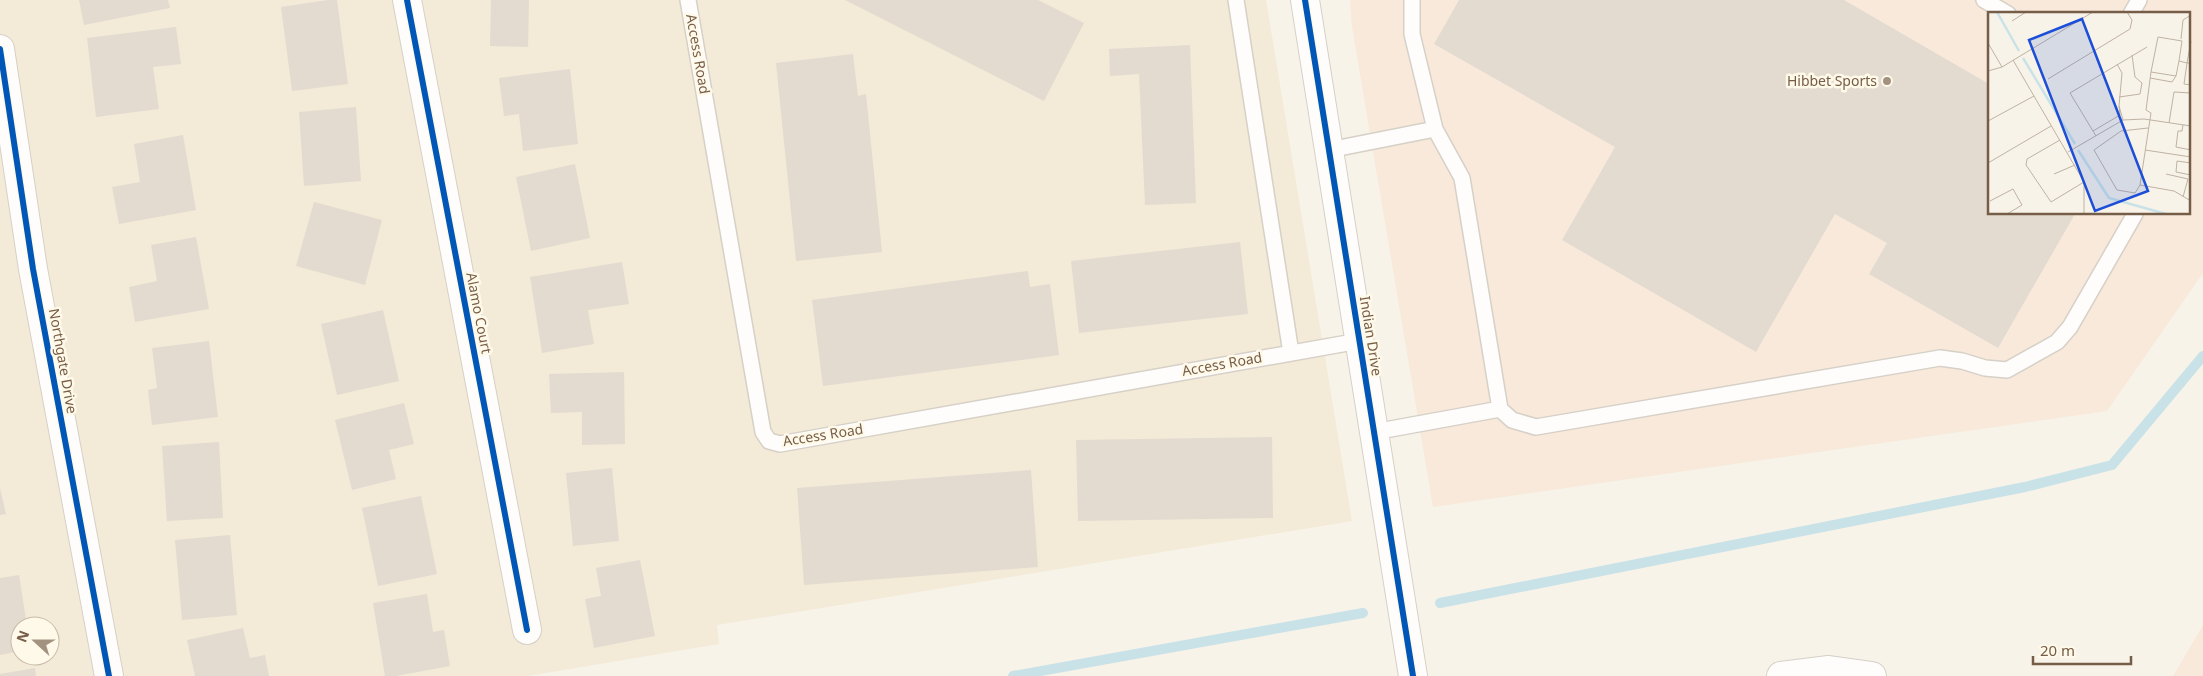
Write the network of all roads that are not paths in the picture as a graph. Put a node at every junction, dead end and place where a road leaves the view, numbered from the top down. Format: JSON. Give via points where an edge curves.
{"nodes":[{"id":1,"x":408,"y":0,"type":"edge"},
{"id":2,"x":688,"y":0,"type":"edge"},
{"id":3,"x":1236,"y":0,"type":"edge"},
{"id":4,"x":1305,"y":0,"type":"edge"},
{"id":5,"x":1412,"y":0,"type":"edge"},
{"id":6,"x":1984,"y":0,"type":"edge"},
{"id":7,"x":2139,"y":0,"type":"edge"},
{"id":8,"x":2005,"y":12,"type":"edge"},
{"id":9,"x":2132,"y":12,"type":"edge"},
{"id":10,"x":0,"y":49,"type":"edge"},
{"id":11,"x":1435,"y":128,"type":"junction"},
{"id":12,"x":1329,"y":150,"type":"junction"},
{"id":13,"x":2134,"y":215,"type":"edge"},
{"id":14,"x":1360,"y":341,"type":"junction"},
{"id":15,"x":1290,"y":352,"type":"junction"},
{"id":16,"x":1500,"y":408,"type":"junction"},
{"id":17,"x":1374,"y":432,"type":"junction"},
{"id":18,"x":526,"y":630,"type":"dead end"},
{"id":19,"x":1830,"y":673,"type":"edge"},
{"id":20,"x":109,"y":676,"type":"edge"},
{"id":21,"x":1413,"y":676,"type":"edge"},
{"id":22,"x":1781,"y":676,"type":"edge"},
{"id":23,"x":1872,"y":676,"type":"edge"}],
"edges":[{"from":1,"to":18,"type":"street","name":"Alamo Court"},
{"from":2,"to":15,"type":"lane","name":"Access Road","via":[[763,432],[769,441],[780,444]]},
{"from":3,"to":15,"type":"lane"},
{"from":4,"to":12,"type":"street","name":"Indian Drive"},
{"from":5,"to":11,"type":"lane","via":[[1412,34]]},
{"from":6,"to":8,"type":"lane"},
{"from":7,"to":9,"type":"lane"},
{"from":10,"to":20,"type":"street","name":"Northgate Drive","via":[[33,269]]},
{"from":11,"to":12,"type":"lane"},
{"from":11,"to":16,"type":"lane","via":[[1462,178]]},
{"from":12,"to":14,"type":"street","name":"Indian Drive"},
{"from":13,"to":16,"type":"lane","via":[[2070,327],[2057,342],[2008,370],[1940,358],[1536,427],[1512,420]]},
{"from":14,"to":15,"type":"lane","name":"Access Road"},
{"from":14,"to":17,"type":"street","name":"Indian Drive"},
{"from":16,"to":17,"type":"lane"},
{"from":17,"to":21,"type":"street","name":"Indian Drive"},
{"from":19,"to":22,"type":"street"},
{"from":19,"to":23,"type":"street"}]}
